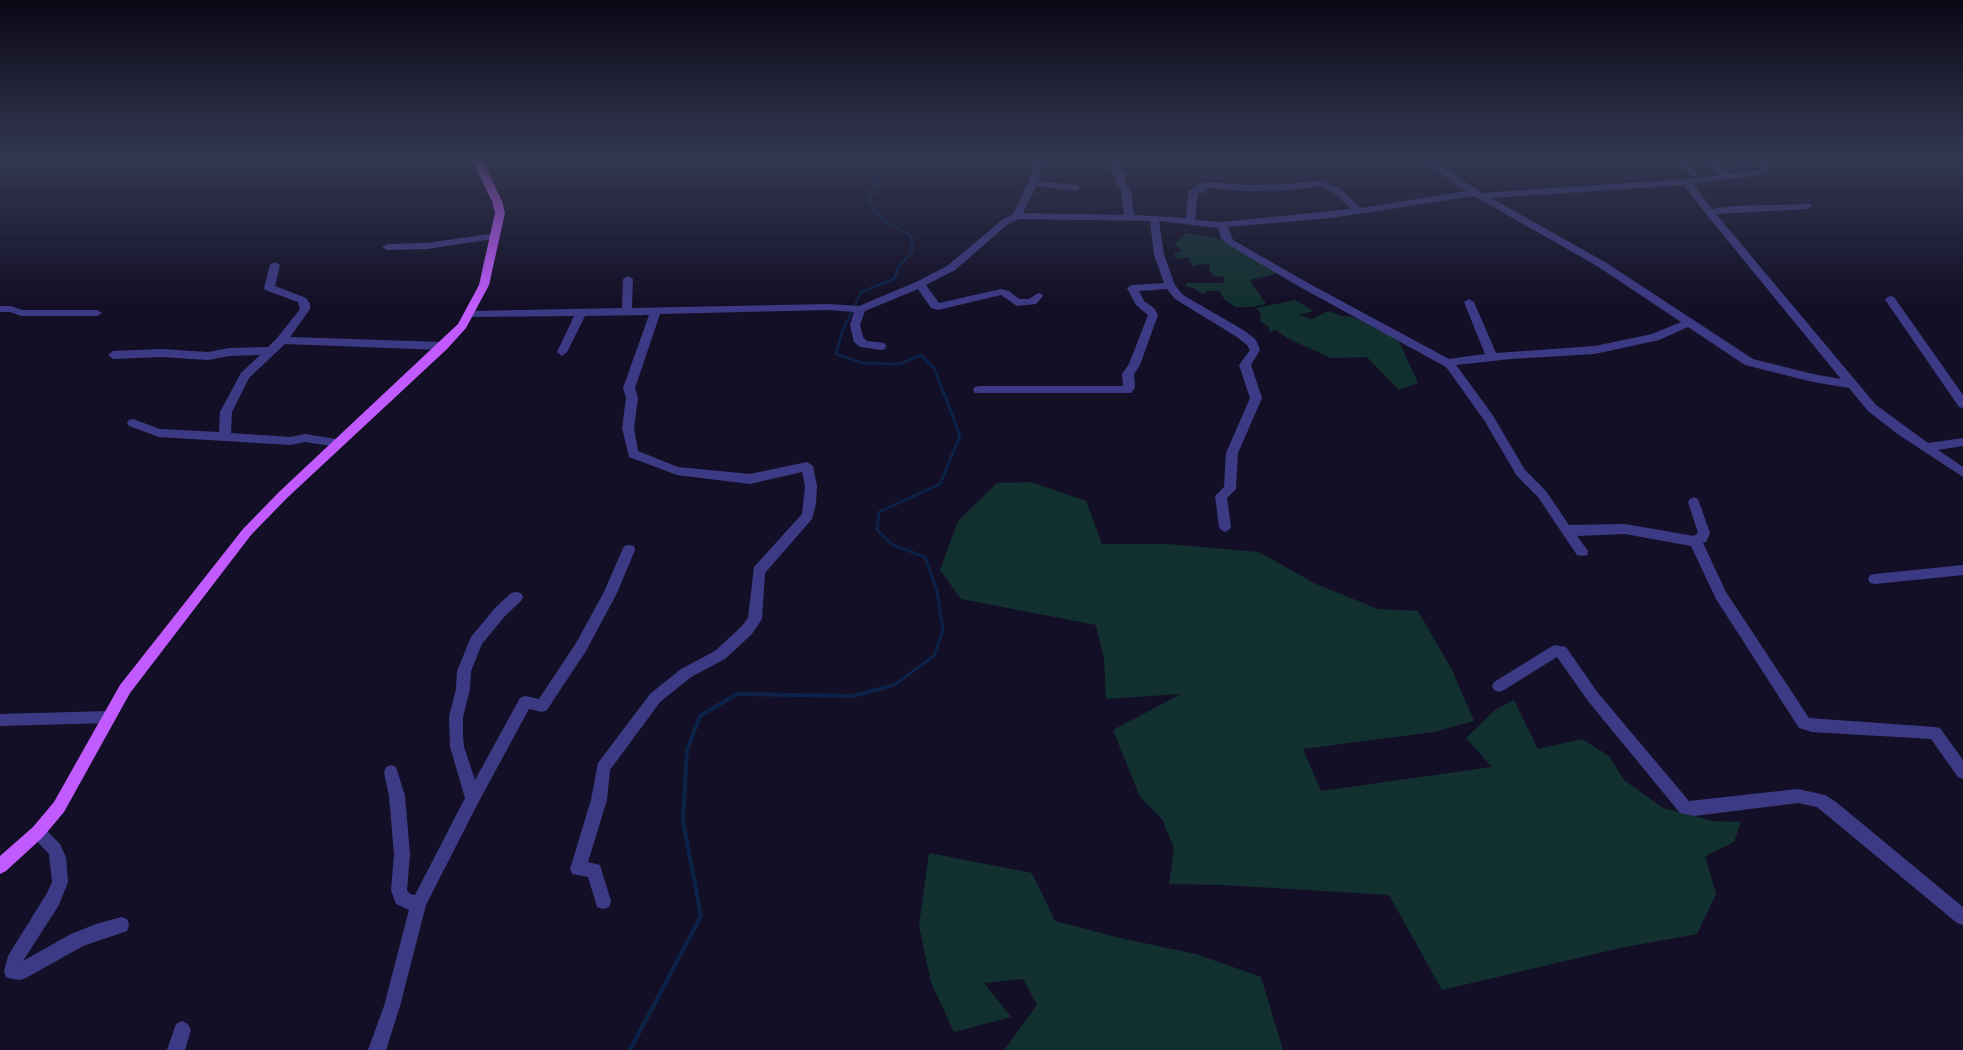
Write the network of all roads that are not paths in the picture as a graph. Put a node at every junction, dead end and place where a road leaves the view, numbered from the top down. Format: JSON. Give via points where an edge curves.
{"nodes":[{"id":1,"x":498,"y":207,"type":"edge"},
{"id":2,"x":1022,"y":207,"type":"edge"},
{"id":3,"x":1128,"y":207,"type":"edge"},
{"id":4,"x":1191,"y":207,"type":"edge"},
{"id":5,"x":1356,"y":207,"type":"edge"},
{"id":6,"x":1381,"y":207,"type":"edge"},
{"id":7,"x":1501,"y":207,"type":"edge"},
{"id":8,"x":1707,"y":207,"type":"edge"},
{"id":9,"x":1759,"y":207,"type":"edge"},
{"id":10,"x":1359,"y":210,"type":"junction"},
{"id":11,"x":1710,"y":212,"type":"junction"},
{"id":12,"x":1018,"y":216,"type":"junction"},
{"id":13,"x":1129,"y":217,"type":"junction"},
{"id":14,"x":1154,"y":218,"type":"junction"},
{"id":15,"x":1190,"y":222,"type":"junction"},
{"id":16,"x":1222,"y":225,"type":"junction"},
{"id":17,"x":497,"y":236,"type":"junction"},
{"id":18,"x":387,"y":246,"type":"dead end"},
{"id":19,"x":275,"y":265,"type":"dead end"},
{"id":20,"x":628,"y":279,"type":"dead end"},
{"id":21,"x":920,"y":284,"type":"junction"},
{"id":22,"x":1170,"y":286,"type":"junction"},
{"id":23,"x":1038,"y":296,"type":"dead end"},
{"id":24,"x":1890,"y":299,"type":"dead end"},
{"id":25,"x":1469,"y":302,"type":"dead end"},
{"id":26,"x":0,"y":309,"type":"edge"},
{"id":27,"x":858,"y":309,"type":"junction"},
{"id":28,"x":656,"y":310,"type":"junction"},
{"id":29,"x":626,"y":311,"type":"junction"},
{"id":30,"x":581,"y":312,"type":"junction"},
{"id":31,"x":97,"y":313,"type":"dead end"},
{"id":32,"x":470,"y":314,"type":"junction"},
{"id":33,"x":1688,"y":323,"type":"junction"},
{"id":34,"x":282,"y":340,"type":"junction"},
{"id":35,"x":443,"y":346,"type":"junction"},
{"id":36,"x":881,"y":346,"type":"dead end"},
{"id":37,"x":270,"y":351,"type":"junction"},
{"id":38,"x":562,"y":352,"type":"dead end"},
{"id":39,"x":113,"y":355,"type":"dead end"},
{"id":40,"x":1492,"y":357,"type":"junction"},
{"id":41,"x":1450,"y":364,"type":"junction"},
{"id":42,"x":1851,"y":384,"type":"junction"},
{"id":43,"x":979,"y":390,"type":"dead end"},
{"id":44,"x":1963,"y":404,"type":"edge"},
{"id":45,"x":133,"y":423,"type":"dead end"},
{"id":46,"x":225,"y":437,"type":"junction"},
{"id":47,"x":1963,"y":442,"type":"edge"},
{"id":48,"x":338,"y":443,"type":"junction"},
{"id":49,"x":1926,"y":448,"type":"junction"},
{"id":50,"x":1962,"y":472,"type":"edge"},
{"id":51,"x":1694,"y":502,"type":"dead end"},
{"id":52,"x":1225,"y":527,"type":"dead end"},
{"id":53,"x":1565,"y":529,"type":"junction"},
{"id":54,"x":1695,"y":542,"type":"junction"},
{"id":55,"x":629,"y":550,"type":"dead end"},
{"id":56,"x":1582,"y":552,"type":"dead end"},
{"id":57,"x":1963,"y":570,"type":"edge"},
{"id":58,"x":1875,"y":579,"type":"dead end"},
{"id":59,"x":516,"y":597,"type":"dead end"},
{"id":60,"x":1499,"y":686,"type":"dead end"},
{"id":61,"x":109,"y":718,"type":"junction"},
{"id":62,"x":0,"y":720,"type":"edge"},
{"id":63,"x":392,"y":772,"type":"dead end"},
{"id":64,"x":1963,"y":772,"type":"edge"},
{"id":65,"x":473,"y":798,"type":"junction"},
{"id":66,"x":38,"y":832,"type":"junction"},
{"id":67,"x":2,"y":863,"type":"edge"},
{"id":68,"x":603,"y":901,"type":"dead end"},
{"id":69,"x":419,"y":903,"type":"junction"},
{"id":70,"x":1963,"y":917,"type":"edge"},
{"id":71,"x":121,"y":925,"type":"dead end"},
{"id":72,"x":182,"y":1030,"type":"dead end"},
{"id":73,"x":176,"y":1050,"type":"edge"},
{"id":74,"x":377,"y":1050,"type":"edge"}],
"edges":[{"from":1,"to":17,"type":"main road"},
{"from":2,"to":12,"type":"street"},
{"from":3,"to":13,"type":"street"},
{"from":4,"to":15,"type":"street"},
{"from":5,"to":10,"type":"street"},
{"from":6,"to":10,"type":"street"},
{"from":7,"to":33,"type":"street","via":[[1601,264]]},
{"from":8,"to":11,"type":"street"},
{"from":9,"to":11,"type":"street"},
{"from":10,"to":16,"type":"street"},
{"from":11,"to":42,"type":"street"},
{"from":12,"to":13,"type":"street"},
{"from":12,"to":21,"type":"street","via":[[1005,222],[958,263]]},
{"from":13,"to":14,"type":"street"},
{"from":14,"to":15,"type":"street"},
{"from":14,"to":22,"type":"street","via":[[1159,255]]},
{"from":15,"to":16,"type":"street"},
{"from":16,"to":41,"type":"street","via":[[1224,236],[1230,242],[1304,286]]},
{"from":17,"to":18,"type":"street","via":[[427,246]]},
{"from":17,"to":32,"type":"main road","via":[[484,285]]},
{"from":19,"to":34,"type":"street","via":[[269,288],[305,304],[305,309]]},
{"from":20,"to":29,"type":"street"},
{"from":21,"to":23,"type":"street","via":[[938,307],[1001,292],[1017,303],[1032,302]]},
{"from":21,"to":27,"type":"street"},
{"from":22,"to":43,"type":"street","via":[[1132,288],[1140,303],[1153,316],[1128,374],[1127,390]]},
{"from":22,"to":52,"type":"street","via":[[1179,297],[1241,334],[1255,350],[1245,365],[1256,398],[1232,453],[1229,490],[1221,496]]},
{"from":24,"to":44,"type":"street"},
{"from":25,"to":40,"type":"street"},
{"from":26,"to":31,"type":"street","via":[[19,313]]},
{"from":27,"to":28,"type":"street","via":[[828,306],[768,310]]},
{"from":27,"to":36,"type":"street","via":[[855,325],[858,339],[864,344]]},
{"from":28,"to":29,"type":"street"},
{"from":28,"to":68,"type":"street","via":[[630,388],[628,428],[633,454],[677,471],[750,479],[808,466],[810,504],[808,516],[759,570],[755,619],[747,630],[720,655],[686,673],[655,698],[603,768],[599,800],[578,868],[594,870]]},
{"from":29,"to":30,"type":"street"},
{"from":30,"to":32,"type":"street"},
{"from":30,"to":38,"type":"street"},
{"from":32,"to":35,"type":"main road"},
{"from":33,"to":40,"type":"street","via":[[1655,337],[1595,350]]},
{"from":33,"to":42,"type":"street","via":[[1749,362]]},
{"from":34,"to":35,"type":"street"},
{"from":34,"to":37,"type":"street"},
{"from":35,"to":48,"type":"main road"},
{"from":37,"to":39,"type":"street","via":[[208,356],[161,353]]},
{"from":37,"to":46,"type":"street","via":[[239,384],[226,412]]},
{"from":40,"to":41,"type":"street"},
{"from":41,"to":53,"type":"street","via":[[1488,417],[1521,473],[1542,494]]},
{"from":42,"to":49,"type":"street","via":[[1872,408]]},
{"from":45,"to":46,"type":"street","via":[[159,433]]},
{"from":46,"to":48,"type":"street","via":[[290,441],[306,438]]},
{"from":47,"to":49,"type":"street"},
{"from":48,"to":61,"type":"main road","via":[[246,532],[144,663]]},
{"from":49,"to":50,"type":"street"},
{"from":51,"to":54,"type":"street","via":[[1704,533]]},
{"from":53,"to":54,"type":"street","via":[[1625,529]]},
{"from":53,"to":56,"type":"street"},
{"from":54,"to":64,"type":"street","via":[[1722,595],[1804,723],[1935,733]]},
{"from":55,"to":65,"type":"street","via":[[581,647],[542,706],[524,702]]},
{"from":57,"to":58,"type":"street"},
{"from":59,"to":65,"type":"street","via":[[476,642],[464,670],[456,717],[457,747]]},
{"from":60,"to":70,"type":"street","via":[[1554,651],[1561,651],[1593,698],[1685,808],[1798,796],[1820,800]]},
{"from":61,"to":62,"type":"street"},
{"from":61,"to":66,"type":"main road","via":[[67,797]]},
{"from":63,"to":69,"type":"street","via":[[402,855],[399,890],[407,902]]},
{"from":65,"to":69,"type":"street"},
{"from":66,"to":67,"type":"main road"},
{"from":66,"to":71,"type":"street","via":[[55,849],[60,882],[53,899],[16,956],[12,971],[20,972],[77,940]]},
{"from":69,"to":74,"type":"street"},
{"from":72,"to":73,"type":"street"}]}
